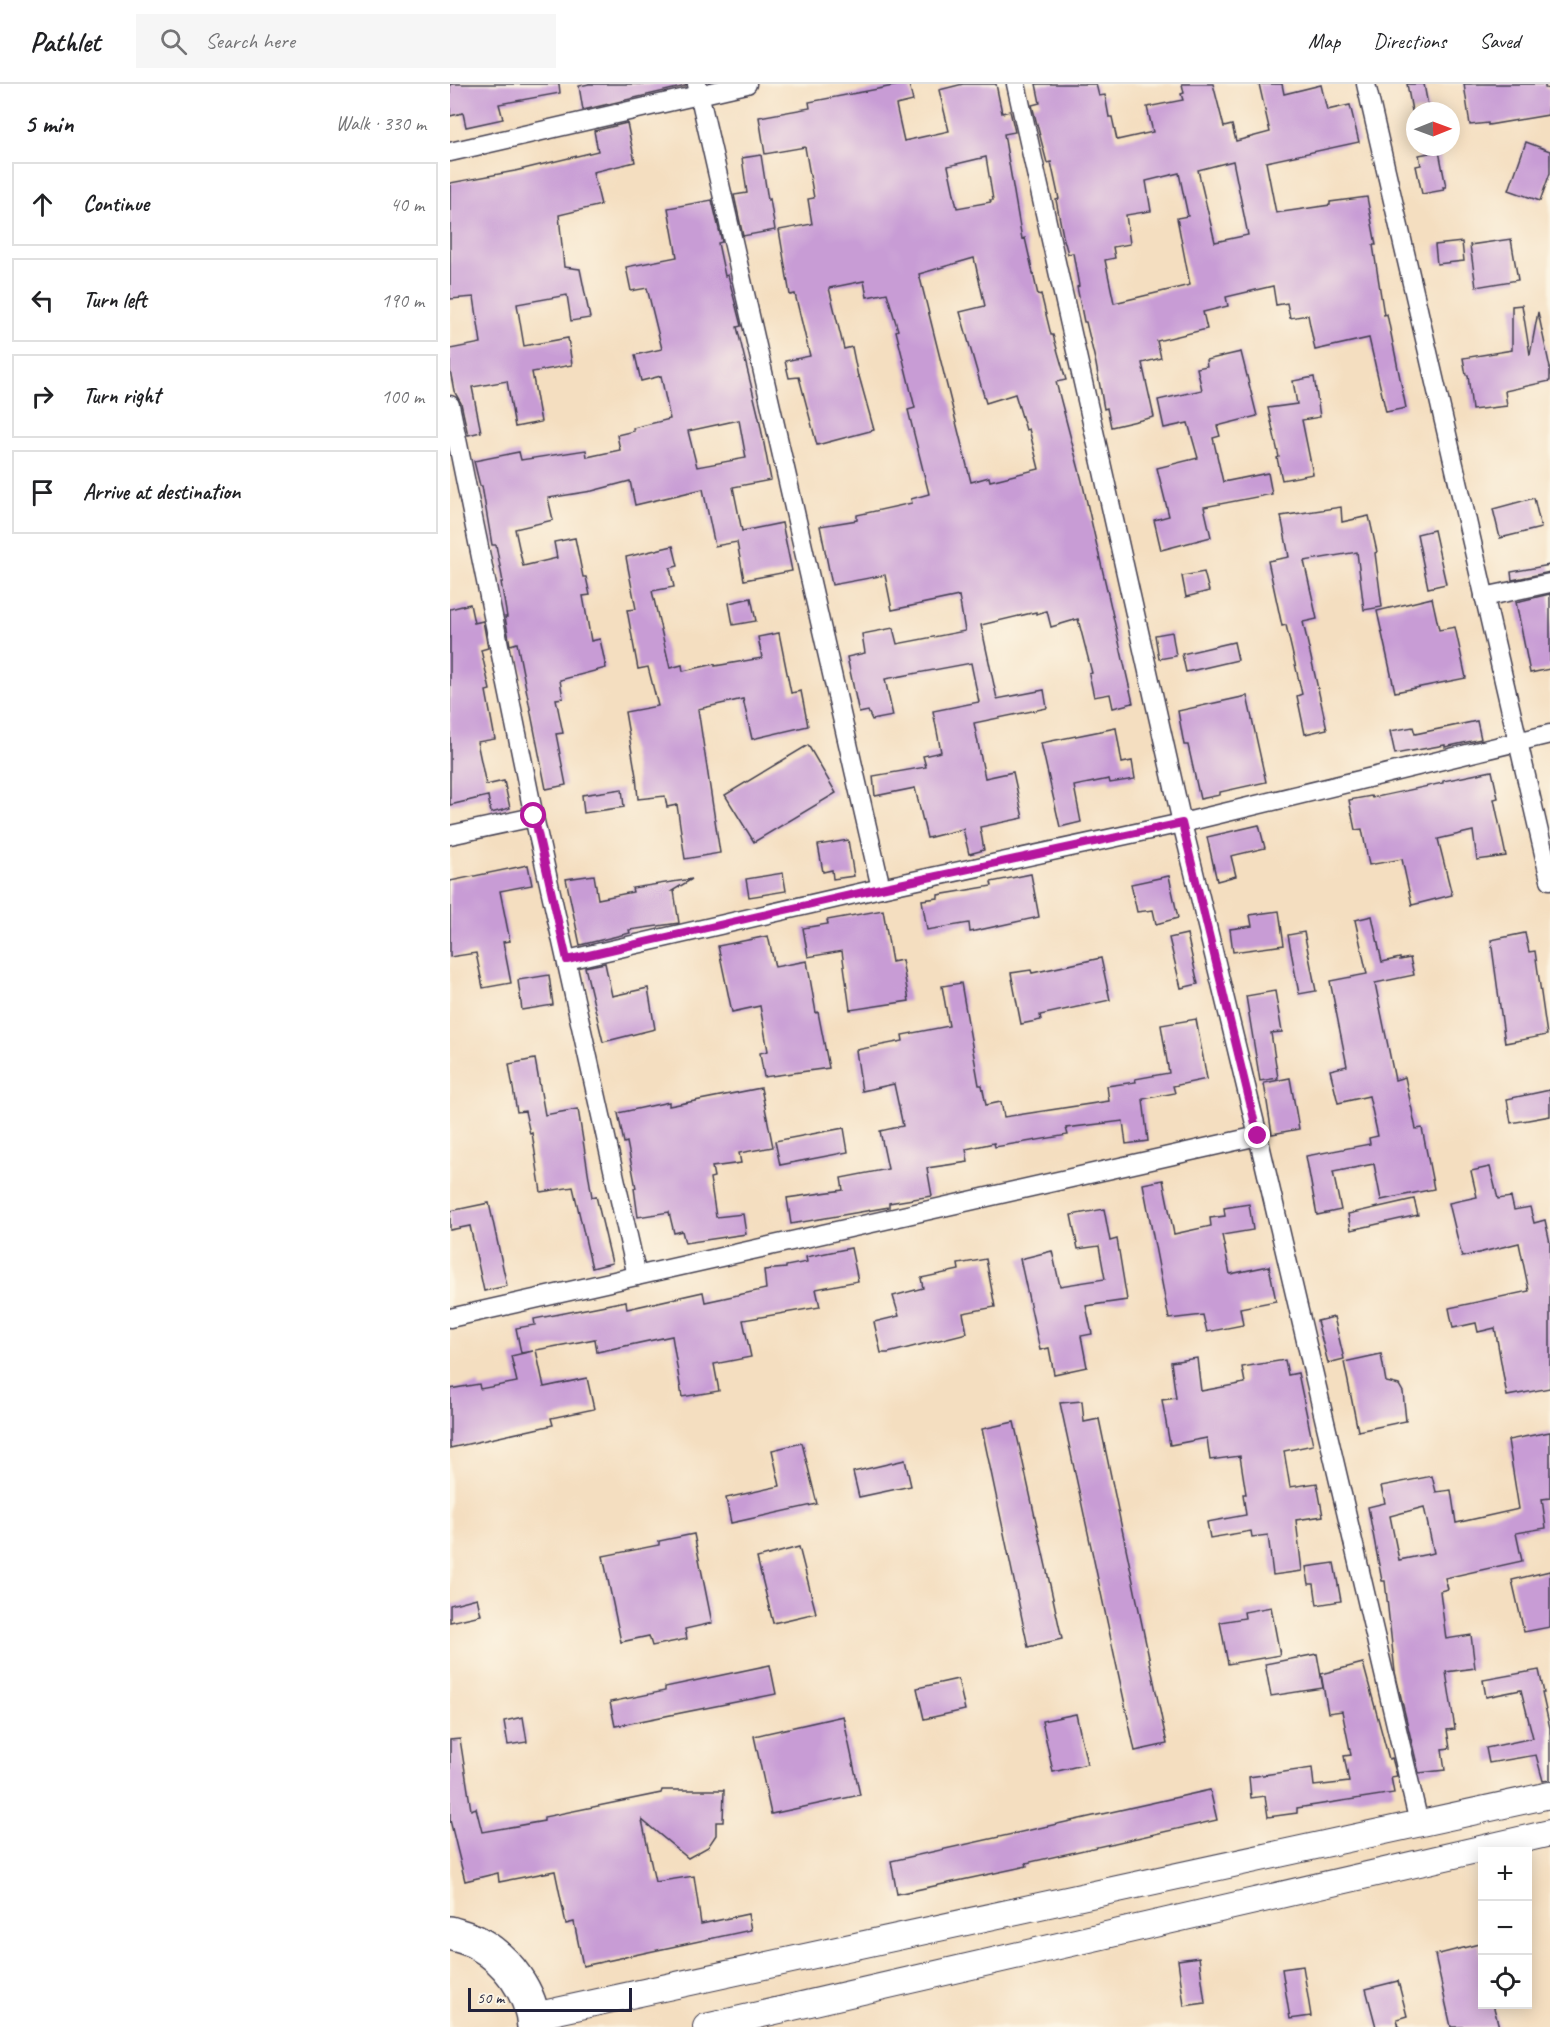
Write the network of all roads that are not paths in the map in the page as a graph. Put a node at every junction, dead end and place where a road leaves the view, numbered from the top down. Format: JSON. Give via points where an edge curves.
{"nodes":[{"id":1,"x":747,"y":84,"type":"edge"},
{"id":2,"x":1016,"y":84,"type":"edge"},
{"id":3,"x":1366,"y":84,"type":"edge"},
{"id":4,"x":698,"y":89,"type":"edge"},
{"id":5,"x":450,"y":152,"type":"edge"},
{"id":6,"x":450,"y":405,"type":"edge"},
{"id":7,"x":1550,"y":583,"type":"edge"},
{"id":8,"x":1484,"y":597,"type":"junction"},
{"id":9,"x":1550,"y":734,"type":"edge"},
{"id":10,"x":1518,"y":740,"type":"junction"},
{"id":11,"x":534,"y":816,"type":"junction"},
{"id":12,"x":1182,"y":823,"type":"junction"},
{"id":13,"x":450,"y":835,"type":"edge"},
{"id":14,"x":1550,"y":880,"type":"edge"},
{"id":15,"x":881,"y":888,"type":"junction"},
{"id":16,"x":567,"y":960,"type":"junction"},
{"id":17,"x":1258,"y":1136,"type":"junction"},
{"id":18,"x":637,"y":1276,"type":"junction"},
{"id":19,"x":450,"y":1318,"type":"edge"},
{"id":20,"x":1550,"y":1795,"type":"edge"},
{"id":21,"x":1419,"y":1823,"type":"junction"},
{"id":22,"x":1550,"y":1833,"type":"edge"},
{"id":23,"x":450,"y":1933,"type":"edge"},
{"id":24,"x":534,"y":2021,"type":"edge"},
{"id":25,"x":706,"y":2027,"type":"edge"}],
"edges":[{"from":1,"to":4,"type":"street"},
{"from":2,"to":12,"type":"street"},
{"from":3,"to":8,"type":"street"},
{"from":4,"to":5,"type":"street"},
{"from":4,"to":15,"type":"street"},
{"from":6,"to":11,"type":"street"},
{"from":7,"to":8,"type":"street"},
{"from":8,"to":10,"type":"street"},
{"from":9,"to":10,"type":"street"},
{"from":10,"to":12,"type":"street"},
{"from":10,"to":14,"type":"street"},
{"from":11,"to":13,"type":"street"},
{"from":11,"to":16,"type":"street"},
{"from":12,"to":15,"type":"street"},
{"from":12,"to":17,"type":"street"},
{"from":15,"to":16,"type":"street"},
{"from":16,"to":18,"type":"street"},
{"from":17,"to":18,"type":"street"},
{"from":17,"to":21,"type":"street"},
{"from":18,"to":19,"type":"street"},
{"from":20,"to":21,"type":"main road"},
{"from":21,"to":24,"type":"main road"},
{"from":22,"to":25,"type":"main road"},
{"from":23,"to":24,"type":"highway","via":[[476,1942],[502,1960],[522,1986]]}]}
